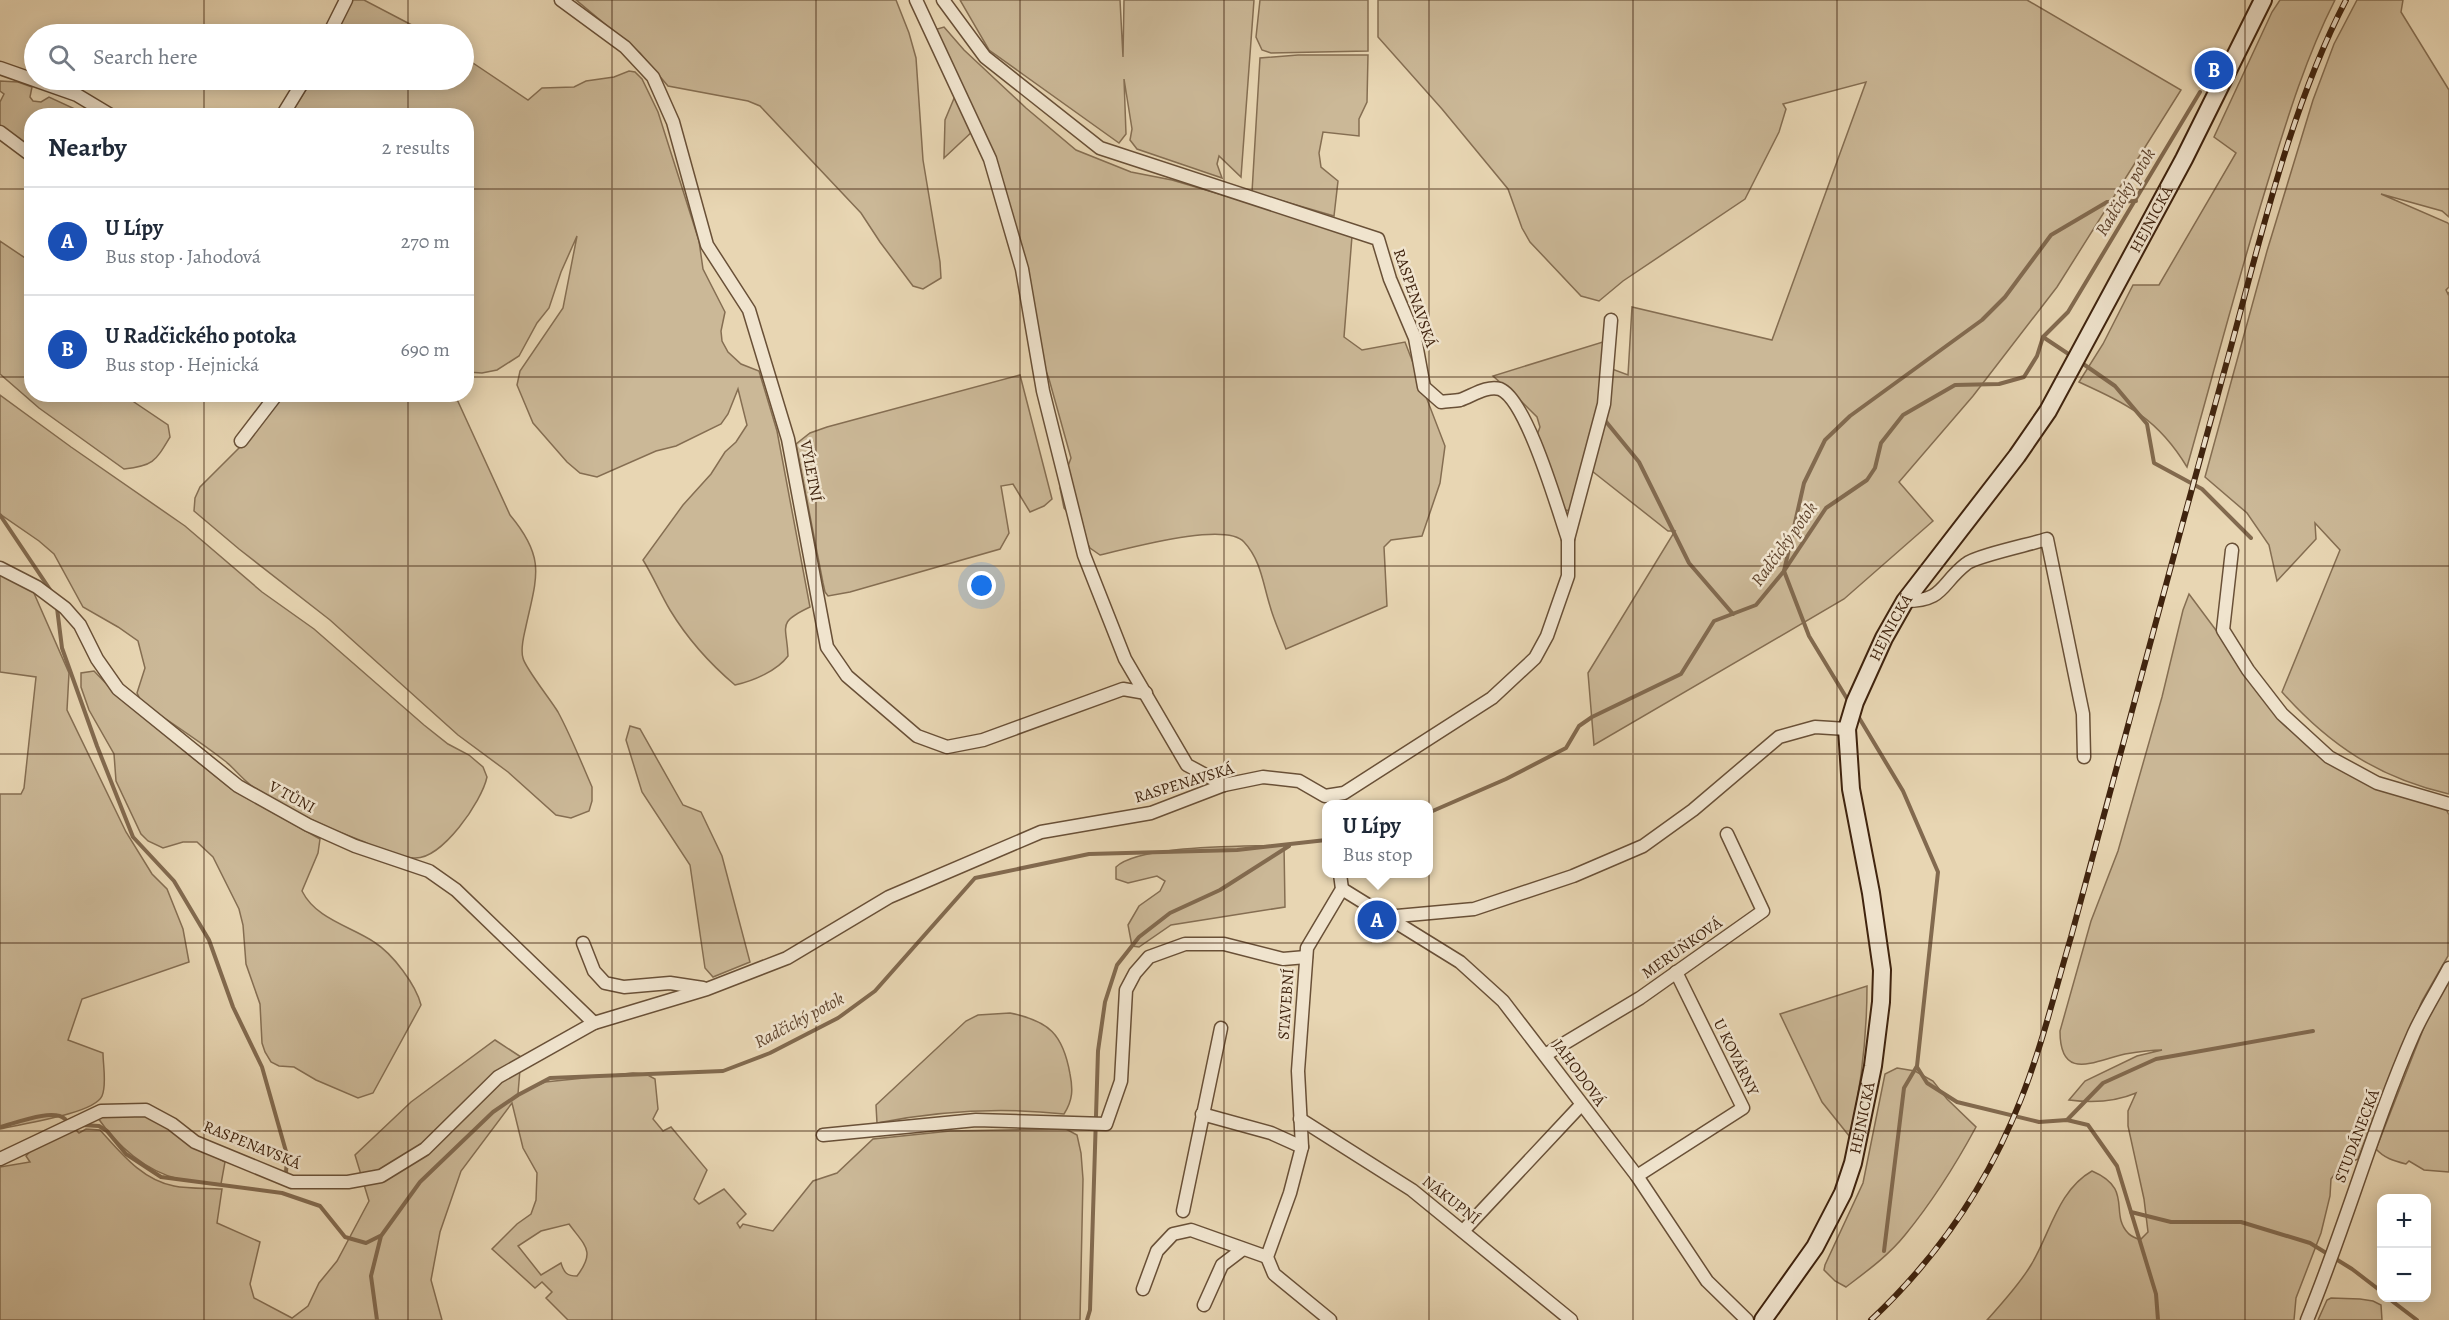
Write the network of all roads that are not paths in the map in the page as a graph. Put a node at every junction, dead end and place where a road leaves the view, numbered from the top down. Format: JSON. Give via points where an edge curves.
{"nodes":[{"id":1,"x":346,"y":0,"type":"edge"},
{"id":2,"x":561,"y":0,"type":"edge"},
{"id":3,"x":916,"y":0,"type":"edge"},
{"id":4,"x":943,"y":0,"type":"edge"},
{"id":5,"x":2263,"y":0,"type":"edge"},
{"id":6,"x":334,"y":24,"type":"edge"},
{"id":7,"x":0,"y":68,"type":"edge"},
{"id":8,"x":24,"y":76,"type":"edge"},
{"id":9,"x":63,"y":90,"type":"edge"},
{"id":10,"x":298,"y":90,"type":"edge"},
{"id":11,"x":99,"y":108,"type":"edge"},
{"id":12,"x":287,"y":108,"type":"edge"},
{"id":13,"x":0,"y":132,"type":"edge"},
{"id":14,"x":24,"y":150,"type":"edge"},
{"id":15,"x":1611,"y":320,"type":"dead end"},
{"id":16,"x":271,"y":402,"type":"edge"},
{"id":17,"x":242,"y":441,"type":"dead end"},
{"id":18,"x":1568,"y":539,"type":"junction"},
{"id":19,"x":2232,"y":550,"type":"dead end"},
{"id":20,"x":0,"y":568,"type":"edge"},
{"id":21,"x":1905,"y":601,"type":"junction"},
{"id":22,"x":1146,"y":693,"type":"junction"},
{"id":23,"x":1846,"y":729,"type":"junction"},
{"id":24,"x":2084,"y":757,"type":"dead end"},
{"id":25,"x":1224,"y":785,"type":"junction"},
{"id":26,"x":1328,"y":800,"type":"edge"},
{"id":27,"x":2449,"y":804,"type":"edge"},
{"id":28,"x":1727,"y":834,"type":"dead end"},
{"id":29,"x":1341,"y":878,"type":"edge"},
{"id":30,"x":1342,"y":889,"type":"junction"},
{"id":31,"x":1386,"y":916,"type":"junction"},
{"id":32,"x":583,"y":944,"type":"dead end"},
{"id":33,"x":1305,"y":957,"type":"junction"},
{"id":34,"x":2449,"y":968,"type":"edge"},
{"id":35,"x":1676,"y":972,"type":"junction"},
{"id":36,"x":707,"y":989,"type":"junction"},
{"id":37,"x":594,"y":1023,"type":"junction"},
{"id":38,"x":1221,"y":1028,"type":"dead end"},
{"id":39,"x":1545,"y":1055,"type":"junction"},
{"id":40,"x":1581,"y":1105,"type":"junction"},
{"id":41,"x":1202,"y":1114,"type":"junction"},
{"id":42,"x":1300,"y":1119,"type":"junction"},
{"id":43,"x":823,"y":1135,"type":"dead end"},
{"id":44,"x":1302,"y":1147,"type":"junction"},
{"id":45,"x":0,"y":1159,"type":"edge"},
{"id":46,"x":1637,"y":1176,"type":"junction"},
{"id":47,"x":1183,"y":1211,"type":"dead end"},
{"id":48,"x":1463,"y":1231,"type":"junction"},
{"id":49,"x":1243,"y":1249,"type":"junction"},
{"id":50,"x":1267,"y":1257,"type":"junction"},
{"id":51,"x":1143,"y":1289,"type":"dead end"},
{"id":52,"x":1204,"y":1305,"type":"dead end"},
{"id":53,"x":1330,"y":1320,"type":"edge"},
{"id":54,"x":1571,"y":1320,"type":"edge"},
{"id":55,"x":1748,"y":1320,"type":"edge"},
{"id":56,"x":1763,"y":1320,"type":"edge"},
{"id":57,"x":2307,"y":1320,"type":"edge"}],
"edges":[{"from":1,"to":6,"type":"street"},
{"from":2,"to":22,"type":"street","name":"VÝLETNÍ","via":[[624,47],[653,77],[673,122],[707,244],[749,310],[788,439],[827,647],[847,676],[917,736],[947,747],[983,740],[1123,689]]},
{"from":3,"to":22,"type":"street","via":[[990,159],[1022,269],[1043,391],[1084,555],[1125,659]]},
{"from":4,"to":18,"type":"street","name":"RASPENAVSKÁ","via":[[985,57],[1100,148],[1378,239],[1415,338],[1424,387],[1441,402],[1488,389],[1500,390],[1511,399],[1527,421]]},
{"from":5,"to":21,"type":"main road","name":"HEJNICKÁ","via":[[2184,159],[2048,411]]},
{"from":7,"to":8,"type":"street"},
{"from":9,"to":11,"type":"street"},
{"from":10,"to":12,"type":"street"},
{"from":13,"to":14,"type":"street"},
{"from":15,"to":18,"type":"street","name":"RASPENAVSKÁ","via":[[1604,404]]},
{"from":16,"to":17,"type":"street"},
{"from":18,"to":26,"type":"street","name":"RASPENAVSKÁ","via":[[1568,576],[1535,658],[1492,698]]},
{"from":19,"to":27,"type":"street","via":[[2223,630],[2282,714],[2329,757],[2377,783]]},
{"from":20,"to":37,"type":"street","name":"V TŮNI","via":[[37,587],[65,608],[80,625],[117,689],[238,786],[355,846],[429,871],[456,890]]},
{"from":21,"to":23,"type":"main road","name":"HEJNICKÁ","via":[[1865,677]]},
{"from":21,"to":24,"type":"street","via":[[1922,601],[1941,592],[1967,563],[2047,539],[2083,714]]},
{"from":22,"to":25,"type":"street","via":[[1187,765]]},
{"from":23,"to":31,"type":"street","via":[[1815,727],[1779,737],[1693,810],[1643,846],[1573,876],[1474,909]]},
{"from":23,"to":56,"type":"main road","name":"HEJNICKÁ","via":[[1851,789],[1882,970],[1873,1066],[1844,1193],[1815,1247]]},
{"from":25,"to":26,"type":"street","name":"RASPENAVSKÁ","via":[[1263,777],[1299,781]]},
{"from":25,"to":36,"type":"street","name":"RASPENAVSKÁ","via":[[1150,813],[1041,832],[889,897],[787,958]]},
{"from":28,"to":35,"type":"street","name":"MERUŇKOVÁ","via":[[1763,911]]},
{"from":29,"to":30,"type":"street"},
{"from":30,"to":31,"type":"street","name":"JAHODOVÁ"},
{"from":30,"to":33,"type":"street","name":"STAVEBNÍ"},
{"from":31,"to":39,"type":"street","name":"JAHODOVÁ","via":[[1460,962],[1503,1001]]},
{"from":32,"to":36,"type":"street","via":[[594,971],[605,983],[624,987],[670,983]]},
{"from":33,"to":42,"type":"street","name":"STAVEBNÍ","via":[[1298,1071]]},
{"from":33,"to":43,"type":"street","via":[[1283,959],[1224,944],[1185,945],[1149,957],[1126,990],[1121,1081],[1106,1124],[976,1120]]},
{"from":34,"to":57,"type":"street","name":"STUDÁNECKÁ","via":[[2415,1032]]},
{"from":35,"to":39,"type":"street","name":"MERUŇKOVÁ"},
{"from":35,"to":46,"type":"street","name":"U KOVÁRNY","via":[[1743,1108]]},
{"from":36,"to":37,"type":"street","name":"RASPENAVSKÁ"},
{"from":37,"to":45,"type":"street","name":"RASPENAVSKÁ","via":[[498,1077],[425,1149],[381,1176],[348,1182],[292,1182],[195,1142],[146,1110],[101,1111]]},
{"from":38,"to":41,"type":"street"},
{"from":39,"to":40,"type":"street","name":"JAHODOVÁ"},
{"from":40,"to":46,"type":"street","name":"JAHODOVÁ"},
{"from":40,"to":48,"type":"street"},
{"from":41,"to":44,"type":"street","via":[[1271,1132]]},
{"from":41,"to":47,"type":"street"},
{"from":42,"to":44,"type":"street","name":"STAVEBNÍ"},
{"from":42,"to":48,"type":"street","name":"NÁKUPNÍ","via":[[1412,1190]]},
{"from":44,"to":50,"type":"street","name":"STAVEBNÍ"},
{"from":46,"to":55,"type":"street","name":"JAHODOVÁ","via":[[1707,1281]]},
{"from":48,"to":54,"type":"street","name":"NÁKUPNÍ"},
{"from":49,"to":50,"type":"street"},
{"from":49,"to":51,"type":"street","via":[[1191,1230],[1173,1234],[1157,1251]]},
{"from":49,"to":52,"type":"street","via":[[1222,1265]]},
{"from":50,"to":53,"type":"street","via":[[1274,1274]]}]}
